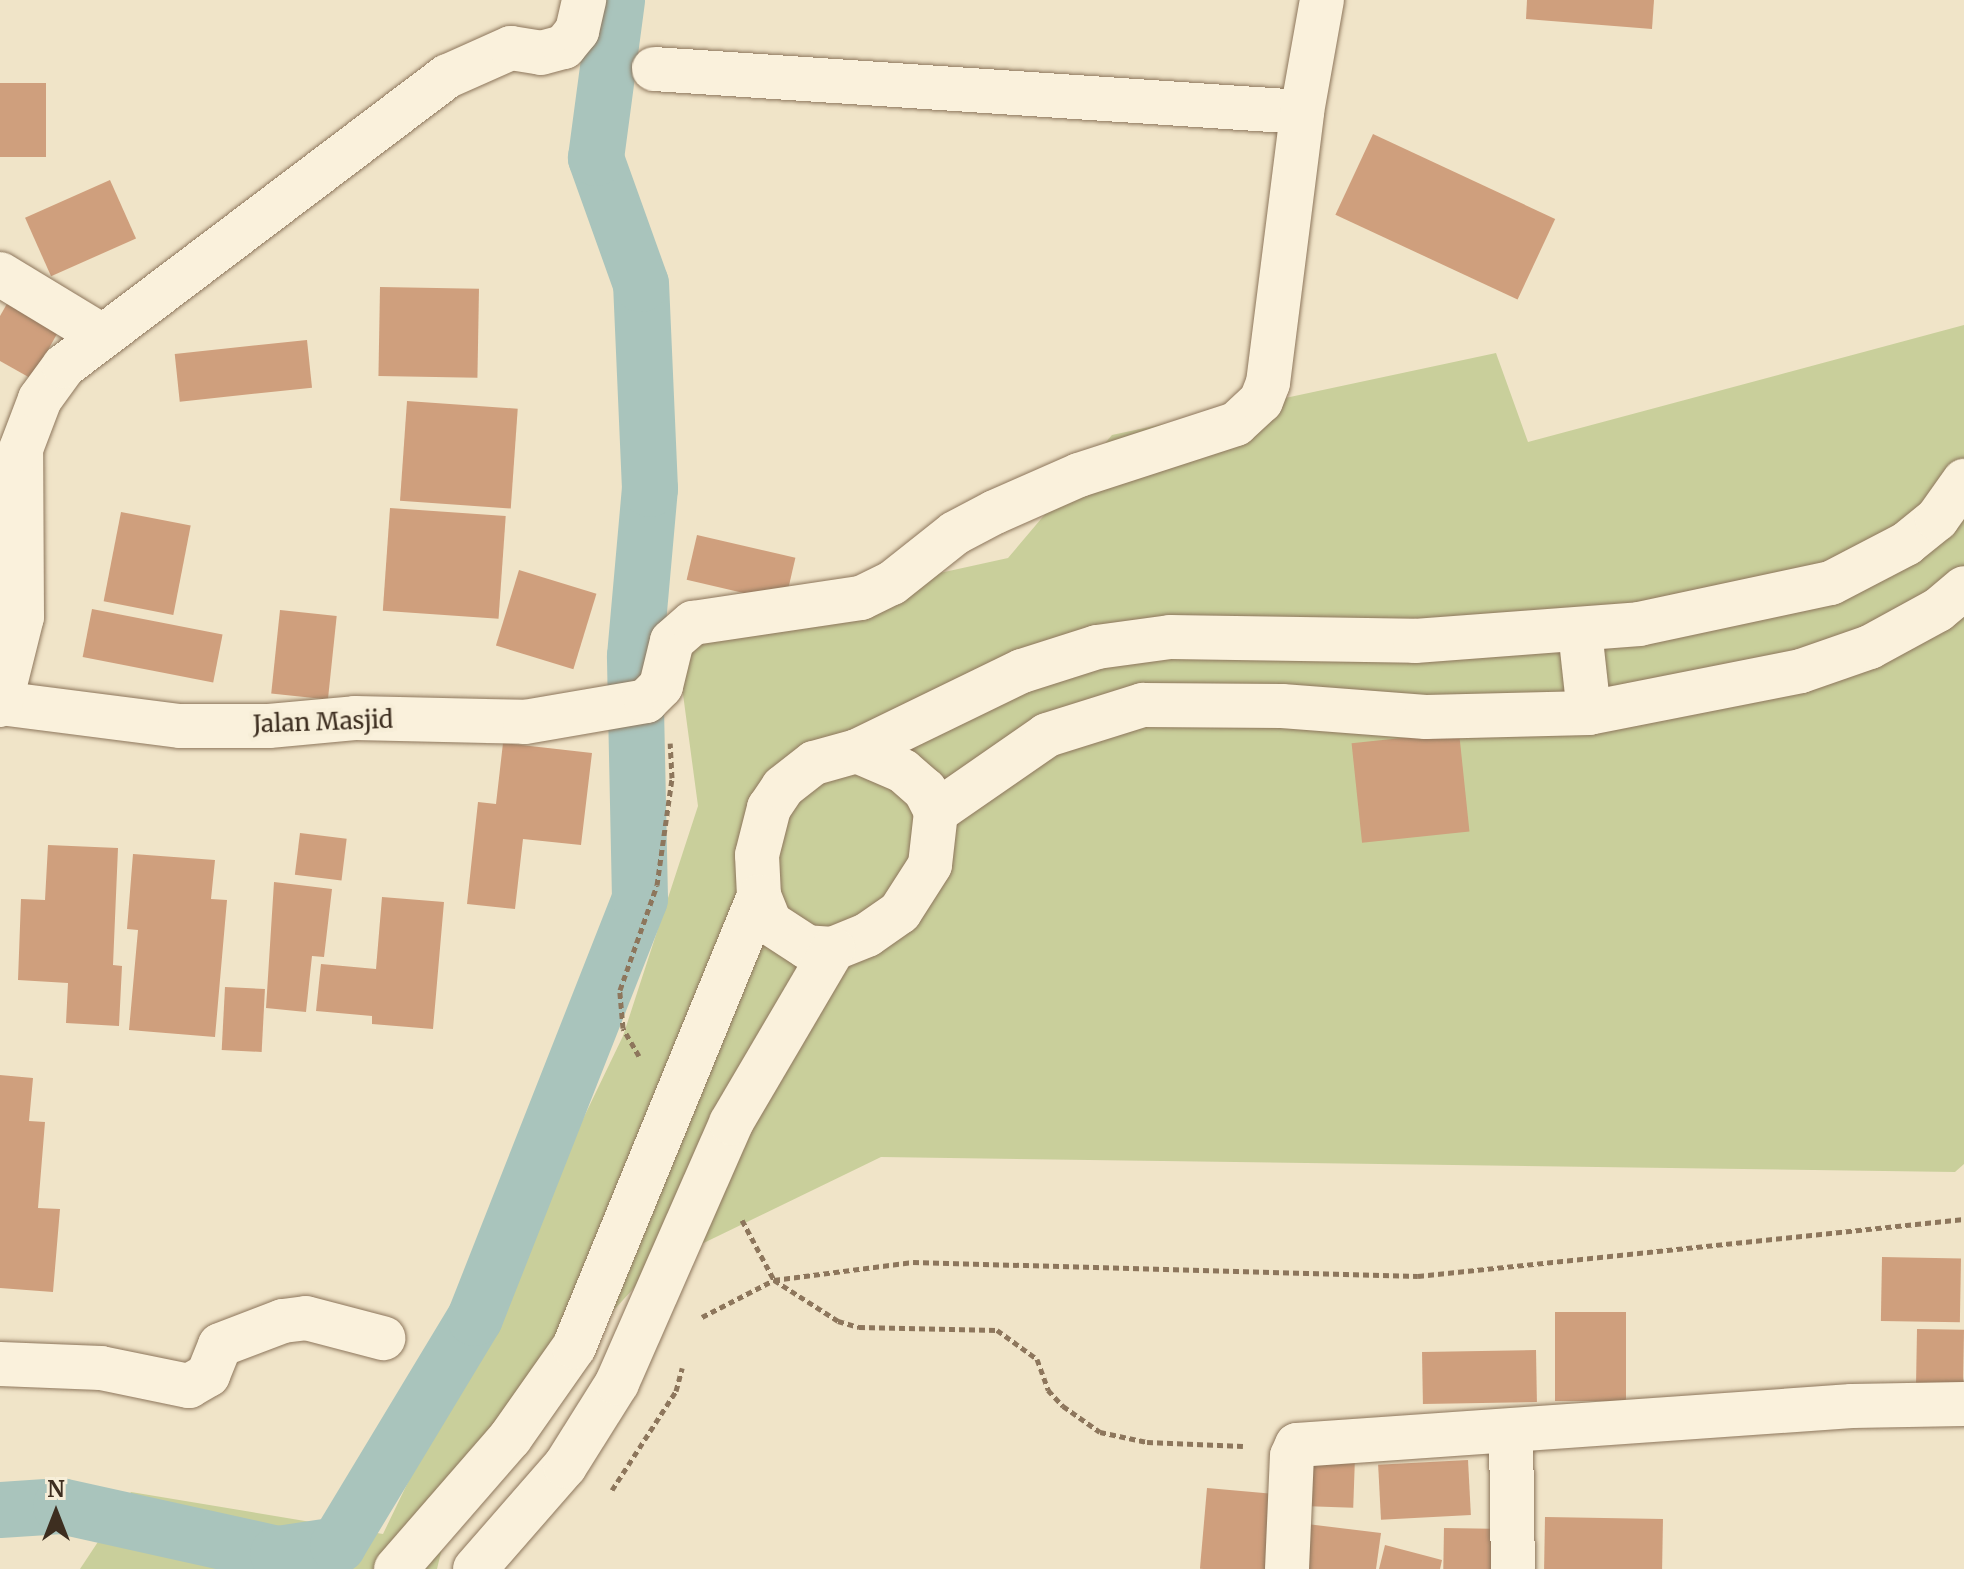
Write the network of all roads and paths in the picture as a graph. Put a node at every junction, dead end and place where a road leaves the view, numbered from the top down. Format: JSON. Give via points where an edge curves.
{"nodes":[{"id":1,"x":584,"y":0,"type":"edge"},
{"id":2,"x":1322,"y":0,"type":"edge"},
{"id":3,"x":654,"y":69,"type":"dead end"},
{"id":4,"x":1302,"y":112,"type":"junction"},
{"id":5,"x":0,"y":274,"type":"edge"},
{"id":6,"x":99,"y":334,"type":"junction"},
{"id":7,"x":1964,"y":481,"type":"edge"},
{"id":8,"x":1964,"y":588,"type":"edge"},
{"id":9,"x":1580,"y":631,"type":"junction"},
{"id":10,"x":0,"y":704,"type":"edge"},
{"id":11,"x":1589,"y":713,"type":"junction"},
{"id":12,"x":857,"y":751,"type":"junction"},
{"id":13,"x":936,"y":812,"type":"junction"},
{"id":14,"x":759,"y":896,"type":"junction"},
{"id":15,"x":833,"y":949,"type":"junction"},
{"id":16,"x":1964,"y":1219,"type":"edge"},
{"id":17,"x":693,"y":1321,"type":"dead end"},
{"id":18,"x":383,"y":1338,"type":"dead end"},
{"id":19,"x":1037,"y":1359,"type":"dead end"},
{"id":20,"x":683,"y":1363,"type":"dead end"},
{"id":21,"x":0,"y":1364,"type":"edge"},
{"id":22,"x":1964,"y":1404,"type":"edge"},
{"id":23,"x":1511,"y":1433,"type":"junction"},
{"id":24,"x":1297,"y":1445,"type":"junction"},
{"id":25,"x":608,"y":1494,"type":"dead end"},
{"id":26,"x":396,"y":1569,"type":"edge"},
{"id":27,"x":475,"y":1569,"type":"edge"},
{"id":28,"x":1287,"y":1569,"type":"edge"},
{"id":29,"x":1513,"y":1569,"type":"edge"}],
"edges":[{"from":1,"to":6,"type":"street","via":[[577,31],[564,47],[541,53],[511,48],[448,76],[173,289]]},
{"from":2,"to":4,"type":"street"},
{"from":3,"to":4,"type":"street"},
{"from":4,"to":10,"type":"street","name":"Jalan Masjid","via":[[1272,358],[1261,401],[1250,415],[1079,475],[995,512],[955,533],[892,583],[861,598],[693,623],[672,641],[661,686],[630,703],[525,722],[355,718],[269,726],[180,726]]},
{"from":5,"to":6,"type":"street"},
{"from":6,"to":10,"type":"street","via":[[64,366],[40,399],[21,449],[22,617]]},
{"from":7,"to":9,"type":"street","via":[[1937,519],[1906,544],[1831,583],[1639,624]]},
{"from":8,"to":11,"type":"street","via":[[1938,610],[1870,647],[1801,671]]},
{"from":9,"to":11,"type":"street"},
{"from":9,"to":12,"type":"street","via":[[1415,641],[1130,641],[1022,671]]},
{"from":11,"to":13,"type":"street","via":[[1426,717],[1282,706],[1143,705],[1047,735]]},
{"from":12,"to":13,"type":"street","via":[[903,771],[925,790]]},
{"from":12,"to":14,"type":"street","via":[[814,763],[783,787],[769,808],[757,855]]},
{"from":13,"to":15,"type":"street","via":[[930,865],[918,889],[900,912],[867,935]]},
{"from":14,"to":15,"type":"street","via":[[770,923],[789,940]]},
{"from":14,"to":26,"type":"street","via":[[574,1347],[510,1438]]},
{"from":15,"to":27,"type":"street","via":[[731,1123],[617,1383],[565,1466]]},
{"from":16,"to":17,"type":"path","via":[[1418,1276],[913,1262],[774,1280]]},
{"from":18,"to":21,"type":"street","via":[[306,1318],[283,1321],[220,1345],[208,1375],[189,1386],[101,1368]]},
{"from":19,"to":24,"type":"path","via":[[1048,1390],[1100,1432],[1192,1446]]},
{"from":20,"to":25,"type":"path","via":[[676,1391]]},
{"from":22,"to":23,"type":"street","via":[[1712,1415]]},
{"from":23,"to":24,"type":"street"},
{"from":23,"to":29,"type":"street"},
{"from":24,"to":28,"type":"street","via":[[1292,1456]]}]}
